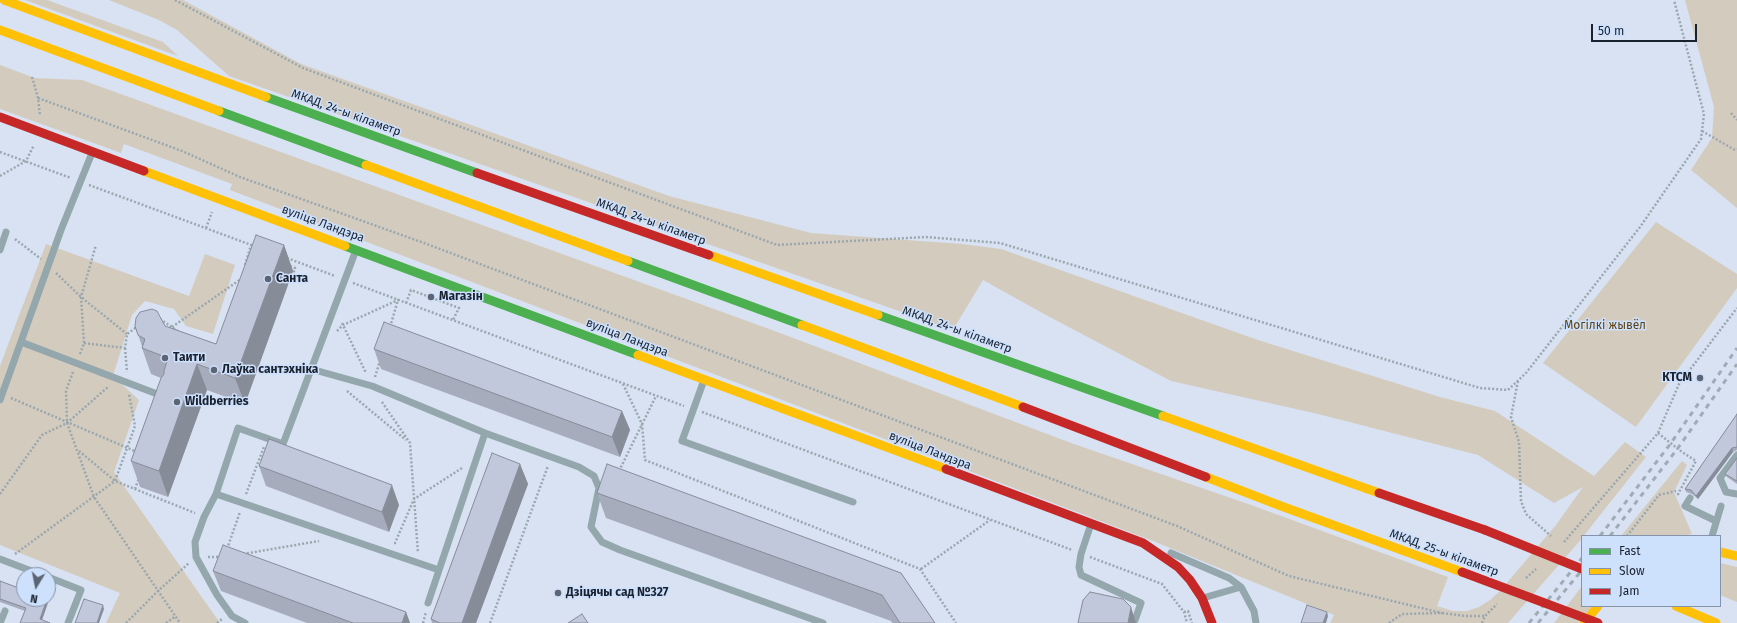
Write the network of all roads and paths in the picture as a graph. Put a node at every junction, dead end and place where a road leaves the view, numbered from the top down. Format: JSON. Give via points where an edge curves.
{"nodes":[{"id":1,"x":4,"y":0,"type":"edge"},
{"id":2,"x":175,"y":0,"type":"edge"},
{"id":3,"x":1674,"y":0,"type":"edge"},
{"id":4,"x":0,"y":30,"type":"edge"},
{"id":5,"x":38,"y":98,"type":"dead end"},
{"id":6,"x":1731,"y":113,"type":"dead end"},
{"id":7,"x":0,"y":117,"type":"edge"},
{"id":8,"x":1737,"y":120,"type":"edge"},
{"id":9,"x":1702,"y":131,"type":"junction"},
{"id":10,"x":1737,"y":149,"type":"edge"},
{"id":11,"x":0,"y":152,"type":"edge"},
{"id":12,"x":93,"y":152,"type":"junction"},
{"id":13,"x":82,"y":182,"type":"junction"},
{"id":14,"x":6,"y":232,"type":"joint"},
{"id":15,"x":251,"y":245,"type":"junction"},
{"id":16,"x":256,"y":247,"type":"edge"},
{"id":17,"x":356,"y":249,"type":"junction"},
{"id":18,"x":0,"y":250,"type":"edge"},
{"id":19,"x":283,"y":257,"type":"edge"},
{"id":20,"x":49,"y":265,"type":"junction"},
{"id":21,"x":287,"y":269,"type":"dead end"},
{"id":22,"x":246,"y":273,"type":"edge"},
{"id":23,"x":293,"y":275,"type":"dead end"},
{"id":24,"x":241,"y":279,"type":"junction"},
{"id":25,"x":344,"y":280,"type":"junction"},
{"id":26,"x":238,"y":286,"type":"edge"},
{"id":27,"x":398,"y":300,"type":"junction"},
{"id":28,"x":406,"y":303,"type":"junction"},
{"id":29,"x":1737,"y":308,"type":"edge"},
{"id":30,"x":158,"y":318,"type":"edge"},
{"id":31,"x":342,"y":318,"type":"dead end"},
{"id":32,"x":453,"y":320,"type":"junction"},
{"id":33,"x":141,"y":323,"type":"edge"},
{"id":34,"x":343,"y":324,"type":"junction"},
{"id":35,"x":172,"y":326,"type":"junction"},
{"id":36,"x":389,"y":328,"type":"edge"},
{"id":37,"x":127,"y":334,"type":"junction"},
{"id":38,"x":181,"y":336,"type":"edge"},
{"id":39,"x":333,"y":336,"type":"dead end"},
{"id":40,"x":21,"y":342,"type":"junction"},
{"id":41,"x":84,"y":343,"type":"dead end"},
{"id":42,"x":125,"y":348,"type":"junction"},
{"id":43,"x":381,"y":357,"type":"edge"},
{"id":44,"x":128,"y":367,"type":"junction"},
{"id":45,"x":311,"y":369,"type":"junction"},
{"id":46,"x":117,"y":378,"type":"junction"},
{"id":47,"x":704,"y":379,"type":"junction"},
{"id":48,"x":1518,"y":380,"type":"junction"},
{"id":49,"x":126,"y":381,"type":"junction"},
{"id":50,"x":623,"y":383,"type":"junction"},
{"id":51,"x":372,"y":386,"type":"junction"},
{"id":52,"x":344,"y":388,"type":"dead end"},
{"id":53,"x":1,"y":396,"type":"edge"},
{"id":54,"x":656,"y":396,"type":"junction"},
{"id":55,"x":169,"y":399,"type":"edge"},
{"id":56,"x":693,"y":409,"type":"junction"},
{"id":57,"x":67,"y":423,"type":"junction"},
{"id":58,"x":642,"y":424,"type":"junction"},
{"id":59,"x":485,"y":433,"type":"junction"},
{"id":60,"x":1658,"y":433,"type":"junction"},
{"id":61,"x":410,"y":443,"type":"junction"},
{"id":62,"x":128,"y":448,"type":"junction"},
{"id":63,"x":79,"y":451,"type":"dead end"},
{"id":64,"x":140,"y":454,"type":"edge"},
{"id":65,"x":1737,"y":455,"type":"edge"},
{"id":66,"x":550,"y":458,"type":"junction"},
{"id":67,"x":476,"y":459,"type":"junction"},
{"id":68,"x":140,"y":476,"type":"edge"},
{"id":69,"x":594,"y":476,"type":"junction"},
{"id":70,"x":114,"y":481,"type":"junction"},
{"id":71,"x":135,"y":489,"type":"junction"},
{"id":72,"x":1676,"y":491,"type":"dead end"},
{"id":73,"x":0,"y":494,"type":"edge"},
{"id":74,"x":216,"y":494,"type":"junction"},
{"id":75,"x":1737,"y":494,"type":"edge"},
{"id":76,"x":94,"y":497,"type":"junction"},
{"id":77,"x":414,"y":499,"type":"junction"},
{"id":78,"x":1689,"y":499,"type":"joint"},
{"id":79,"x":853,"y":502,"type":"dead end"},
{"id":80,"x":1721,"y":506,"type":"dead end"},
{"id":81,"x":204,"y":517,"type":"junction"},
{"id":82,"x":990,"y":520,"type":"junction"},
{"id":83,"x":1716,"y":521,"type":"junction"},
{"id":84,"x":1091,"y":524,"type":"junction"},
{"id":85,"x":1628,"y":535,"type":"edge"},
{"id":86,"x":1712,"y":535,"type":"edge"},
{"id":87,"x":342,"y":537,"type":"junction"},
{"id":88,"x":388,"y":542,"type":"dead end"},
{"id":89,"x":1143,"y":542,"type":"junction"},
{"id":90,"x":1555,"y":542,"type":"dead end"},
{"id":91,"x":1559,"y":548,"type":"dead end"},
{"id":92,"x":1721,"y":552,"type":"edge"},
{"id":93,"x":240,"y":554,"type":"edge"},
{"id":94,"x":1081,"y":554,"type":"junction"},
{"id":95,"x":1737,"y":556,"type":"edge"},
{"id":96,"x":196,"y":557,"type":"junction"},
{"id":97,"x":225,"y":557,"type":"edge"},
{"id":98,"x":3,"y":560,"type":"edge"},
{"id":99,"x":418,"y":563,"type":"junction"},
{"id":100,"x":21,"y":567,"type":"edge"},
{"id":101,"x":1536,"y":568,"type":"dead end"},
{"id":102,"x":920,"y":569,"type":"junction"},
{"id":103,"x":1581,"y":569,"type":"edge"},
{"id":104,"x":439,"y":570,"type":"junction"},
{"id":105,"x":1525,"y":579,"type":"dead end"},
{"id":106,"x":56,"y":580,"type":"edge"},
{"id":107,"x":1241,"y":587,"type":"junction"},
{"id":108,"x":159,"y":590,"type":"junction"},
{"id":109,"x":1202,"y":598,"type":"junction"},
{"id":110,"x":1502,"y":600,"type":"dead end"},
{"id":111,"x":428,"y":604,"type":"dead end"},
{"id":112,"x":1678,"y":607,"type":"edge"},
{"id":113,"x":1602,"y":609,"type":"edge"},
{"id":114,"x":5,"y":611,"type":"dead end"},
{"id":115,"x":1184,"y":612,"type":"junction"},
{"id":116,"x":1442,"y":613,"type":"junction"},
{"id":117,"x":176,"y":616,"type":"junction"},
{"id":118,"x":1485,"y":616,"type":"junction"},
{"id":119,"x":1135,"y":620,"type":"dead end"},
{"id":120,"x":0,"y":623,"type":"edge"},
{"id":121,"x":68,"y":623,"type":"edge"},
{"id":122,"x":126,"y":623,"type":"edge"},
{"id":123,"x":166,"y":623,"type":"edge"},
{"id":124,"x":180,"y":623,"type":"edge"},
{"id":125,"x":246,"y":623,"type":"edge"},
{"id":126,"x":490,"y":623,"type":"edge"},
{"id":127,"x":823,"y":623,"type":"edge"},
{"id":128,"x":956,"y":623,"type":"edge"},
{"id":129,"x":1187,"y":623,"type":"edge"},
{"id":130,"x":1192,"y":623,"type":"edge"},
{"id":131,"x":1212,"y":623,"type":"edge"},
{"id":132,"x":1256,"y":623,"type":"edge"},
{"id":133,"x":1389,"y":623,"type":"edge"},
{"id":134,"x":1482,"y":623,"type":"edge"},
{"id":135,"x":1584,"y":623,"type":"edge"},
{"id":136,"x":1597,"y":623,"type":"edge"},
{"id":137,"x":1716,"y":623,"type":"edge"}],
"edges":[{"from":1,"to":103,"type":"main road","name":"МКАД, 24-ы кіламетр","bridge":true,"via":[[324,118],[1485,530]]},
{"from":2,"to":48,"type":"path","via":[[303,68],[777,245],[926,238],[1000,243],[1480,388],[1508,390]]},
{"from":3,"to":9,"type":"path","via":[[1704,114]]},
{"from":4,"to":136,"type":"main road","name":"МКАД, 25-ы кіламетр","bridge":true,"via":[[1079,427],[1281,506]]},
{"from":5,"to":116,"type":"path","via":[[182,151],[240,177],[424,243],[1177,526],[1289,576]]},
{"from":6,"to":8,"type":"path"},
{"from":7,"to":12,"type":"main road","name":"вуліца Ландэра"},
{"from":9,"to":10,"type":"path"},
{"from":9,"to":48,"type":"path","via":[[1701,139],[1640,227]]},
{"from":11,"to":13,"type":"path"},
{"from":12,"to":13,"type":"lane"},
{"from":12,"to":17,"type":"main road","name":"вуліца Ландэра"},
{"from":13,"to":15,"type":"path"},
{"from":13,"to":20,"type":"lane"},
{"from":14,"to":18,"type":"lane"},
{"from":14,"to":20,"type":"path"},
{"from":15,"to":16,"type":"path"},
{"from":15,"to":24,"type":"path"},
{"from":17,"to":25,"type":"lane"},
{"from":17,"to":47,"type":"main road","name":"вуліца Ландэра"},
{"from":19,"to":25,"type":"path"},
{"from":20,"to":37,"type":"path","via":[[82,297]]},
{"from":20,"to":40,"type":"lane"},
{"from":21,"to":23,"type":"path","via":[[288,266],[295,268]]},
{"from":22,"to":24,"type":"path"},
{"from":24,"to":26,"type":"path"},
{"from":24,"to":35,"type":"path"},
{"from":25,"to":27,"type":"path"},
{"from":25,"to":45,"type":"lane"},
{"from":27,"to":28,"type":"path"},
{"from":27,"to":34,"type":"path"},
{"from":27,"to":36,"type":"path"},
{"from":28,"to":32,"type":"path"},
{"from":28,"to":32,"type":"path","via":[[411,290],[459,308]]},
{"from":29,"to":60,"type":"path","via":[[1679,384]]},
{"from":30,"to":35,"type":"path"},
{"from":31,"to":34,"type":"path"},
{"from":32,"to":50,"type":"path"},
{"from":33,"to":37,"type":"path"},
{"from":34,"to":39,"type":"path"},
{"from":34,"to":51,"type":"path"},
{"from":35,"to":38,"type":"path"},
{"from":37,"to":42,"type":"path"},
{"from":40,"to":46,"type":"lane"},
{"from":40,"to":53,"type":"lane"},
{"from":41,"to":42,"type":"path"},
{"from":42,"to":44,"type":"path"},
{"from":43,"to":51,"type":"path"},
{"from":44,"to":46,"type":"path"},
{"from":44,"to":49,"type":"path"},
{"from":45,"to":51,"type":"lane"},
{"from":45,"to":74,"type":"lane","via":[[283,444],[238,428]]},
{"from":46,"to":49,"type":"lane"},
{"from":46,"to":57,"type":"path"},
{"from":47,"to":56,"type":"lane"},
{"from":47,"to":84,"type":"main road","name":"вуліца Ландэра"},
{"from":48,"to":90,"type":"path","via":[[1511,417],[1519,442],[1521,501],[1526,514]]},
{"from":49,"to":55,"type":"lane"},
{"from":49,"to":62,"type":"path","via":[[135,426]]},
{"from":50,"to":54,"type":"path"},
{"from":50,"to":58,"type":"path"},
{"from":51,"to":59,"type":"lane"},
{"from":51,"to":61,"type":"path"},
{"from":52,"to":61,"type":"path"},
{"from":53,"to":57,"type":"path"},
{"from":54,"to":56,"type":"path"},
{"from":54,"to":58,"type":"path"},
{"from":56,"to":79,"type":"lane","via":[[682,441]]},
{"from":56,"to":82,"type":"path"},
{"from":57,"to":62,"type":"path"},
{"from":57,"to":73,"type":"path","via":[[42,435]]},
{"from":58,"to":69,"type":"path","via":[[618,472]]},
{"from":58,"to":102,"type":"path","via":[[645,460]]},
{"from":59,"to":66,"type":"lane"},
{"from":59,"to":67,"type":"lane"},
{"from":60,"to":78,"type":"path","via":[[1696,461],[1678,494]]},
{"from":60,"to":91,"type":"path"},
{"from":61,"to":77,"type":"path"},
{"from":62,"to":64,"type":"path"},
{"from":62,"to":70,"type":"path"},
{"from":63,"to":70,"type":"path"},
{"from":65,"to":75,"type":"lane","via":[[1720,478],[1726,492]]},
{"from":66,"to":69,"type":"lane","via":[[579,467]]},
{"from":66,"to":126,"type":"path"},
{"from":67,"to":77,"type":"path"},
{"from":67,"to":104,"type":"lane"},
{"from":68,"to":71,"type":"path"},
{"from":69,"to":127,"type":"lane","via":[[599,488],[591,526],[602,542]]},
{"from":70,"to":71,"type":"path"},
{"from":70,"to":76,"type":"path"},
{"from":71,"to":81,"type":"path"},
{"from":72,"to":85,"type":"path","via":[[1659,495]]},
{"from":74,"to":81,"type":"lane"},
{"from":74,"to":87,"type":"lane"},
{"from":76,"to":98,"type":"path"},
{"from":76,"to":108,"type":"path"},
{"from":77,"to":88,"type":"path","via":[[395,543]]},
{"from":77,"to":99,"type":"path"},
{"from":78,"to":83,"type":"lane","via":[[1685,506]]},
{"from":80,"to":83,"type":"lane"},
{"from":81,"to":96,"type":"lane","via":[[195,542]]},
{"from":82,"to":94,"type":"path"},
{"from":82,"to":102,"type":"path"},
{"from":83,"to":86,"type":"lane"},
{"from":84,"to":89,"type":"main road","name":"вуліца Ландэра"},
{"from":84,"to":94,"type":"lane"},
{"from":87,"to":93,"type":"path"},
{"from":87,"to":99,"type":"lane"},
{"from":89,"to":107,"type":"lane","via":[[1193,561],[1229,578]]},
{"from":89,"to":109,"type":"main road","name":"вуліца Ландэра","via":[[1178,567]]},
{"from":92,"to":95,"type":"main road"},
{"from":94,"to":115,"type":"path","via":[[1162,584]]},
{"from":94,"to":119,"type":"lane","via":[[1081,575],[1141,603]]},
{"from":96,"to":97,"type":"path"},
{"from":96,"to":108,"type":"path"},
{"from":96,"to":125,"type":"lane","via":[[232,616]]},
{"from":98,"to":100,"type":"lane"},
{"from":99,"to":104,"type":"lane"},
{"from":101,"to":105,"type":"path"},
{"from":102,"to":128,"type":"path"},
{"from":104,"to":111,"type":"lane"},
{"from":106,"to":121,"type":"lane","via":[[81,590]]},
{"from":107,"to":109,"type":"lane"},
{"from":107,"to":132,"type":"lane","via":[[1254,611]]},
{"from":108,"to":117,"type":"path"},
{"from":108,"to":122,"type":"path"},
{"from":109,"to":131,"type":"main road","name":"вуліца Ландэра"},
{"from":110,"to":118,"type":"path"},
{"from":112,"to":137,"type":"main road"},
{"from":113,"to":135,"type":"main road"},
{"from":113,"to":136,"type":"main road"},
{"from":114,"to":120,"type":"lane"},
{"from":115,"to":129,"type":"path"},
{"from":115,"to":130,"type":"path","via":[[1188,611]]},
{"from":116,"to":118,"type":"path"},
{"from":116,"to":133,"type":"path","via":[[1402,614]]},
{"from":117,"to":123,"type":"path"},
{"from":117,"to":124,"type":"path"},
{"from":118,"to":134,"type":"path"}]}
